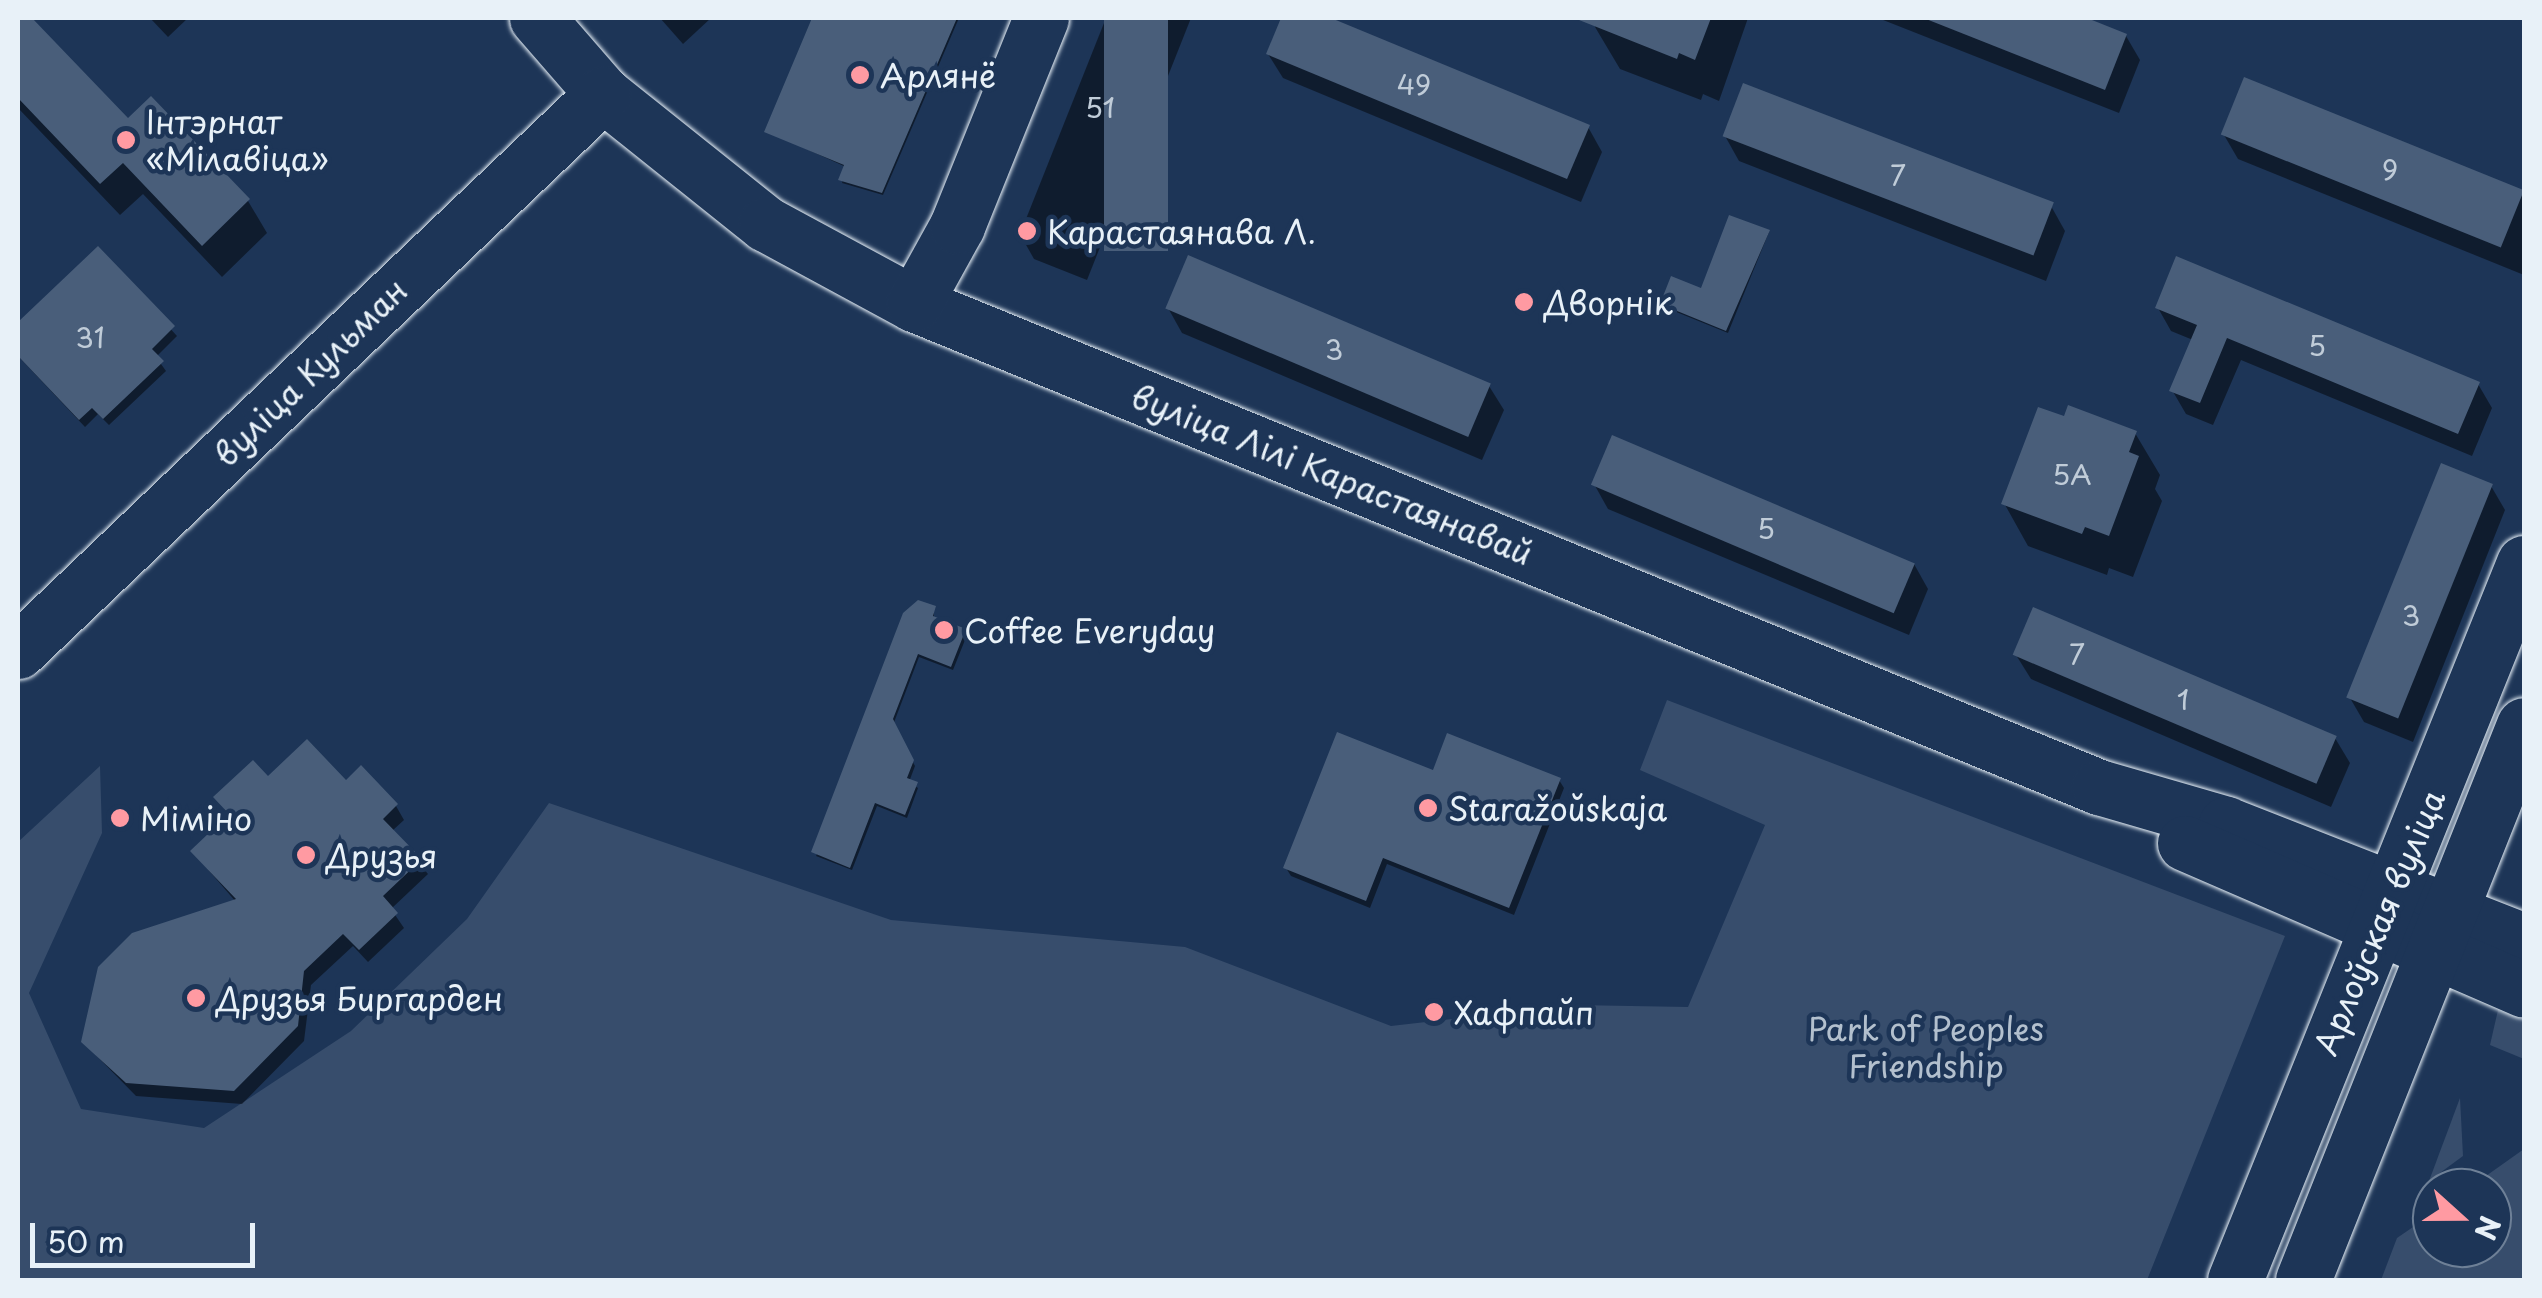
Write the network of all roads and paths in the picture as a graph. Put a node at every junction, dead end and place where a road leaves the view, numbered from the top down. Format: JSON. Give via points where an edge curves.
{"nodes":[{"id":1,"x":537,"y":18,"type":"edge"},
{"id":2,"x":1042,"y":18,"type":"edge"},
{"id":3,"x":603,"y":94,"type":"junction"},
{"id":4,"x":914,"y":304,"type":"junction"},
{"id":5,"x":2524,"y":564,"type":"edge"},
{"id":6,"x":18,"y":651,"type":"edge"},
{"id":7,"x":2524,"y":725,"type":"edge"},
{"id":8,"x":2384,"y":908,"type":"junction"},
{"id":9,"x":2441,"y":932,"type":"junction"},
{"id":10,"x":2524,"y":942,"type":"edge"},
{"id":11,"x":2524,"y":990,"type":"edge"},
{"id":12,"x":2234,"y":1280,"type":"edge"},
{"id":13,"x":2303,"y":1280,"type":"edge"}],
"edges":[{"from":1,"to":3,"type":"main road","name":"вуліца Лілі Карастаянавай"},
{"from":2,"to":4,"type":"main road","via":[[957,226]]},
{"from":3,"to":4,"type":"main road","name":"вуліца Лілі Карастаянавай","via":[[766,224]]},
{"from":3,"to":6,"type":"main road","name":"вуліца Кульман"},
{"from":4,"to":8,"type":"main road","name":"вуліца Лілі Карастаянавай","via":[[2099,787],[2226,824]]},
{"from":5,"to":8,"type":"main road","name":"Арлоўская вуліца"},
{"from":7,"to":9,"type":"main road","name":"Арлоўская вуліца"},
{"from":8,"to":9,"type":"main road","name":"вуліца Лілі Карастаянавай"},
{"from":8,"to":12,"type":"main road","name":"Арлоўская вуліца"},
{"from":9,"to":10,"type":"main road","name":"вуліца Лілі Карастаянавай"},
{"from":9,"to":11,"type":"main road","name":"вуліца Лілі Карастаянавай"},
{"from":9,"to":13,"type":"main road","name":"Арлоўская вуліца"}]}
